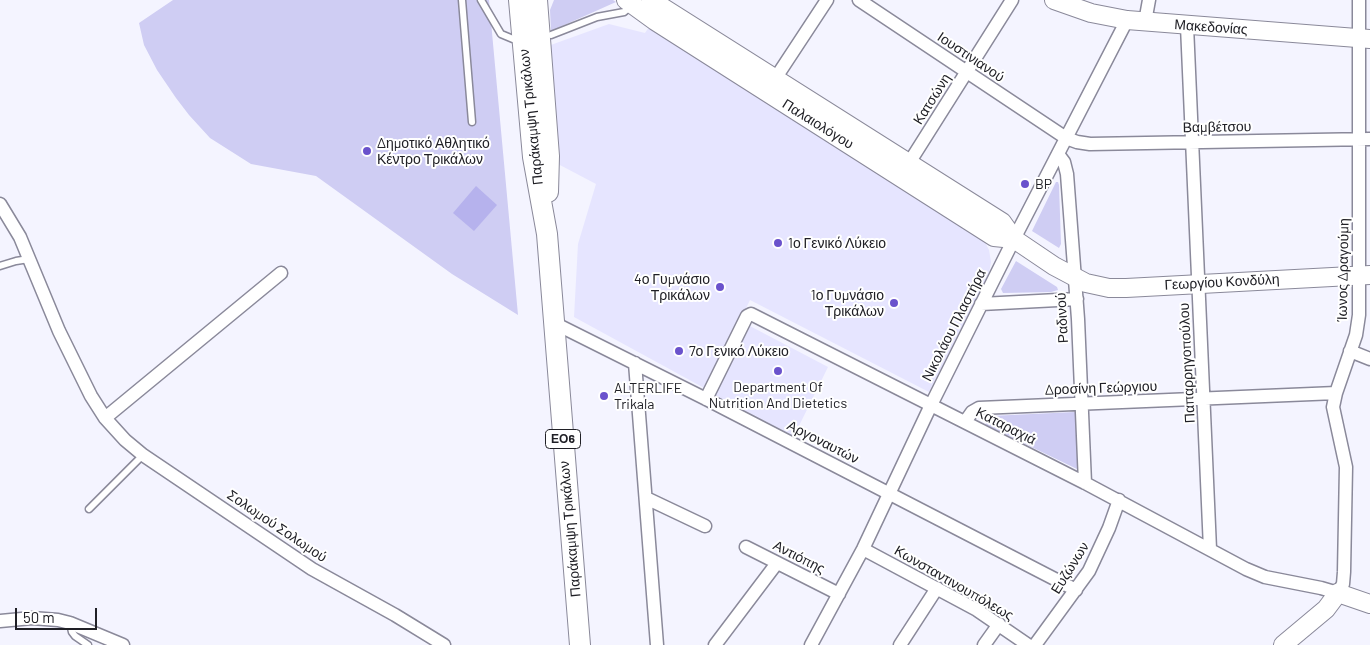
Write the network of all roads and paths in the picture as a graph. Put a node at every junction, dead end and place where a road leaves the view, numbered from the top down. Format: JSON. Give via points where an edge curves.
{"nodes":[{"id":1,"x":462,"y":0,"type":"edge"},
{"id":2,"x":481,"y":0,"type":"edge"},
{"id":3,"x":519,"y":0,"type":"edge"},
{"id":4,"x":538,"y":0,"type":"edge"},
{"id":5,"x":546,"y":0,"type":"edge"},
{"id":6,"x":827,"y":0,"type":"edge"},
{"id":7,"x":859,"y":0,"type":"edge"},
{"id":8,"x":1012,"y":0,"type":"edge"},
{"id":9,"x":1054,"y":0,"type":"edge"},
{"id":10,"x":1149,"y":0,"type":"edge"},
{"id":11,"x":1359,"y":0,"type":"edge"},
{"id":12,"x":629,"y":2,"type":"edge"},
{"id":13,"x":660,"y":7,"type":"edge"},
{"id":14,"x":1127,"y":20,"type":"junction"},
{"id":15,"x":1145,"y":22,"type":"junction"},
{"id":16,"x":1186,"y":26,"type":"junction"},
{"id":17,"x":545,"y":29,"type":"junction"},
{"id":18,"x":1364,"y":38,"type":"edge"},
{"id":19,"x":513,"y":39,"type":"dead end"},
{"id":20,"x":967,"y":72,"type":"junction"},
{"id":21,"x":776,"y":79,"type":"junction"},
{"id":22,"x":472,"y":122,"type":"dead end"},
{"id":23,"x":1066,"y":138,"type":"junction"},
{"id":24,"x":1364,"y":139,"type":"edge"},
{"id":25,"x":1192,"y":142,"type":"junction"},
{"id":26,"x":1058,"y":154,"type":"junction"},
{"id":27,"x":909,"y":163,"type":"junction"},
{"id":28,"x":0,"y":204,"type":"edge"},
{"id":29,"x":547,"y":234,"type":"junction"},
{"id":30,"x":1014,"y":239,"type":"junction"},
{"id":31,"x":29,"y":258,"type":"junction"},
{"id":32,"x":0,"y":266,"type":"edge"},
{"id":33,"x":281,"y":272,"type":"dead end"},
{"id":34,"x":1364,"y":276,"type":"edge"},
{"id":35,"x":1075,"y":278,"type":"junction"},
{"id":36,"x":1198,"y":283,"type":"junction"},
{"id":37,"x":1076,"y":299,"type":"junction"},
{"id":38,"x":982,"y":304,"type":"junction"},
{"id":39,"x":554,"y":323,"type":"junction"},
{"id":40,"x":1350,"y":351,"type":"junction"},
{"id":41,"x":1370,"y":359,"type":"edge"},
{"id":42,"x":635,"y":363,"type":"junction"},
{"id":43,"x":1336,"y":393,"type":"junction"},
{"id":44,"x":706,"y":398,"type":"junction"},
{"id":45,"x":1203,"y":399,"type":"junction"},
{"id":46,"x":1082,"y":404,"type":"junction"},
{"id":47,"x":931,"y":405,"type":"junction"},
{"id":48,"x":105,"y":418,"type":"junction"},
{"id":49,"x":965,"y":422,"type":"junction"},
{"id":50,"x":143,"y":456,"type":"junction"},
{"id":51,"x":1085,"y":483,"type":"junction"},
{"id":52,"x":889,"y":493,"type":"junction"},
{"id":53,"x":646,"y":498,"type":"junction"},
{"id":54,"x":1118,"y":500,"type":"junction"},
{"id":55,"x":89,"y":509,"type":"dead end"},
{"id":56,"x":704,"y":526,"type":"dead end"},
{"id":57,"x":746,"y":547,"type":"dead end"},
{"id":58,"x":863,"y":549,"type":"junction"},
{"id":59,"x":1210,"y":549,"type":"junction"},
{"id":60,"x":777,"y":562,"type":"junction"},
{"id":61,"x":937,"y":588,"type":"junction"},
{"id":62,"x":1076,"y":590,"type":"junction"},
{"id":63,"x":1338,"y":593,"type":"junction"},
{"id":64,"x":839,"y":594,"type":"junction"},
{"id":65,"x":1370,"y":604,"type":"edge"},
{"id":66,"x":0,"y":621,"type":"edge"},
{"id":67,"x":70,"y":623,"type":"junction"},
{"id":68,"x":999,"y":624,"type":"junction"},
{"id":69,"x":88,"y":645,"type":"edge"},
{"id":70,"x":123,"y":645,"type":"edge"},
{"id":71,"x":444,"y":645,"type":"edge"},
{"id":72,"x":580,"y":645,"type":"edge"},
{"id":73,"x":657,"y":645,"type":"edge"},
{"id":74,"x":715,"y":645,"type":"edge"},
{"id":75,"x":811,"y":645,"type":"edge"},
{"id":76,"x":900,"y":645,"type":"edge"},
{"id":77,"x":984,"y":645,"type":"edge"},
{"id":78,"x":1028,"y":645,"type":"edge"},
{"id":79,"x":1035,"y":645,"type":"edge"},
{"id":80,"x":1283,"y":645,"type":"edge"}],
"edges":[{"from":1,"to":22,"type":"lane"},
{"from":2,"to":19,"type":"lane","via":[[501,34]]},
{"from":3,"to":29,"type":"main road","name":"Παράκαμψη Τρικάλων","number":"ΕΟ6","via":[[533,157]]},
{"from":4,"to":17,"type":"main road","name":"Παράκαμψη Τρικάλων","number":"ΕΟ6"},
{"from":5,"to":17,"type":"main road","via":[[541,10]]},
{"from":6,"to":21,"type":"street"},
{"from":7,"to":20,"type":"street","name":"Ιουστινιανού"},
{"from":8,"to":20,"type":"street","name":"Κατσώνη"},
{"from":9,"to":14,"type":"main road","name":"Μακεδονίας","via":[[1091,13]]},
{"from":10,"to":15,"type":"street"},
{"from":11,"to":18,"type":"street","name":"Ίωνος Δραγούμη"},
{"from":12,"to":13,"type":"main road","name":"Παλαιολόγου"},
{"from":12,"to":17,"type":"lane","via":[[624,12]]},
{"from":13,"to":21,"type":"main road","name":"Παλαιολόγου"},
{"from":13,"to":30,"type":"main road","name":"Παλαιολόγου","via":[[994,237]]},
{"from":14,"to":15,"type":"main road","name":"Μακεδονίας"},
{"from":14,"to":23,"type":"street","name":"Νικολάου Πλαστήρα"},
{"from":15,"to":16,"type":"main road","name":"Μακεδονίας"},
{"from":16,"to":18,"type":"main road","name":"Μακεδονίας"},
{"from":16,"to":25,"type":"street","name":"Παπαρρηγοπούλου"},
{"from":17,"to":29,"type":"main road","name":"Παράκαμψη Τρικάλων","number":"ΕΟ6","via":[[549,156]]},
{"from":18,"to":24,"type":"street","name":"Ίωνος Δραγούμη"},
{"from":20,"to":23,"type":"street","name":"Ιουστινιανού"},
{"from":20,"to":27,"type":"street","name":"Κατσώνη"},
{"from":21,"to":27,"type":"main road","name":"Παλαιολόγου"},
{"from":23,"to":25,"type":"street","name":"Βαμβέτσου","via":[[1090,144]]},
{"from":23,"to":26,"type":"street","name":"Νικολάου Πλαστήρα"},
{"from":24,"to":25,"type":"street","name":"Βαμβέτσου"},
{"from":24,"to":34,"type":"street","name":"Ίωνος Δραγούμη"},
{"from":25,"to":36,"type":"street","name":"Παπαρρηγοπούλου"},
{"from":26,"to":30,"type":"street","name":"Νικολάου Πλαστήρα"},
{"from":26,"to":35,"type":"street","name":"Ραδινού","via":[[1067,174]]},
{"from":27,"to":30,"type":"main road","name":"Παλαιολόγου","via":[[1002,222]]},
{"from":28,"to":31,"type":"street","name":"Σολωμού Σολωμού"},
{"from":29,"to":39,"type":"main road","name":"Παράκαμψη Τρικάλων","number":"ΕΟ6"},
{"from":30,"to":35,"type":"main road","name":"Παλαιολόγου"},
{"from":30,"to":38,"type":"street","name":"Νικολάου Πλαστήρα"},
{"from":31,"to":32,"type":"lane"},
{"from":31,"to":48,"type":"street","name":"Σολωμού Σολωμού","via":[[74,364]]},
{"from":33,"to":48,"type":"street"},
{"from":34,"to":36,"type":"main road","name":"Γεωργίου Κονδύλη"},
{"from":34,"to":40,"type":"street","name":"Ίωνος Δραγούμη","via":[[1356,335]]},
{"from":35,"to":36,"type":"main road","name":"Γεωργίου Κονδύλη","via":[[1109,288]]},
{"from":35,"to":37,"type":"street","name":"Ραδινού"},
{"from":36,"to":45,"type":"street","name":"Παπαρρηγοπούλου"},
{"from":37,"to":38,"type":"street"},
{"from":37,"to":46,"type":"street","name":"Ραδινού"},
{"from":38,"to":47,"type":"street","name":"Νικολάου Πλαστήρα"},
{"from":39,"to":42,"type":"street","name":"Αργοναυτών"},
{"from":39,"to":72,"type":"main road","name":"Παράκαμψη Τρικάλων","number":"ΕΟ6"},
{"from":40,"to":41,"type":"street"},
{"from":40,"to":43,"type":"street","name":"Ίωνος Δραγούμη"},
{"from":42,"to":44,"type":"street","name":"Αργοναυτών"},
{"from":42,"to":53,"type":"street"},
{"from":43,"to":45,"type":"street","name":"Δροσίνη Γεώργιου"},
{"from":43,"to":63,"type":"street","name":"Ίωνος Δραγούμη","via":[[1333,409],[1346,467],[1344,572]]},
{"from":44,"to":47,"type":"street","name":"Καταραχιά","via":[[747,316],[751,314]]},
{"from":44,"to":52,"type":"street","name":"Αργοναυτών"},
{"from":45,"to":46,"type":"street","name":"Δροσίνη Γεώργιου"},
{"from":45,"to":59,"type":"street","name":"Παπαρρηγοπούλου"},
{"from":46,"to":49,"type":"street","name":"Δροσίνη Γεώργιου","via":[[979,408]]},
{"from":46,"to":51,"type":"street","name":"Ραδινού"},
{"from":47,"to":49,"type":"street","name":"Καταραχιά"},
{"from":47,"to":52,"type":"street","name":"Νικολάου Πλαστήρα"},
{"from":48,"to":50,"type":"street","name":"Σολωμού Σολωμού"},
{"from":49,"to":51,"type":"street","name":"Καταραχιά"},
{"from":50,"to":55,"type":"lane"},
{"from":50,"to":71,"type":"street","name":"Σολωμού Σολωμού","via":[[312,569]]},
{"from":51,"to":54,"type":"street","name":"Καταραχιά"},
{"from":52,"to":58,"type":"street","name":"Νικολάου Πλαστήρα"},
{"from":52,"to":62,"type":"street","name":"Αργοναυτών"},
{"from":53,"to":56,"type":"street"},
{"from":53,"to":73,"type":"street"},
{"from":54,"to":59,"type":"street","name":"Καταραχιά"},
{"from":54,"to":62,"type":"street","name":"Ευζώνων","via":[[1096,559]]},
{"from":57,"to":60,"type":"street","name":"Αντιόπης"},
{"from":58,"to":61,"type":"street","name":"Κωνσταντινουπόλεως"},
{"from":58,"to":64,"type":"street","name":"Νικολάου Πλαστήρα"},
{"from":59,"to":63,"type":"street","name":"Καταραχιά","via":[[1265,576]]},
{"from":60,"to":64,"type":"street","name":"Αντιόπης"},
{"from":60,"to":74,"type":"street"},
{"from":61,"to":68,"type":"street","name":"Κωνσταντινουπόλεως"},
{"from":61,"to":76,"type":"street"},
{"from":62,"to":79,"type":"street","name":"Ευζώνων"},
{"from":63,"to":65,"type":"main road"},
{"from":63,"to":80,"type":"main road","via":[[1326,610]]},
{"from":64,"to":75,"type":"street","name":"Νικολάου Πλαστήρα"},
{"from":66,"to":67,"type":"street","via":[[32,618]]},
{"from":67,"to":69,"type":"lane","via":[[75,636]]},
{"from":67,"to":70,"type":"street"},
{"from":68,"to":77,"type":"street"},
{"from":68,"to":78,"type":"street","name":"Κωνσταντινουπόλεως"}]}
